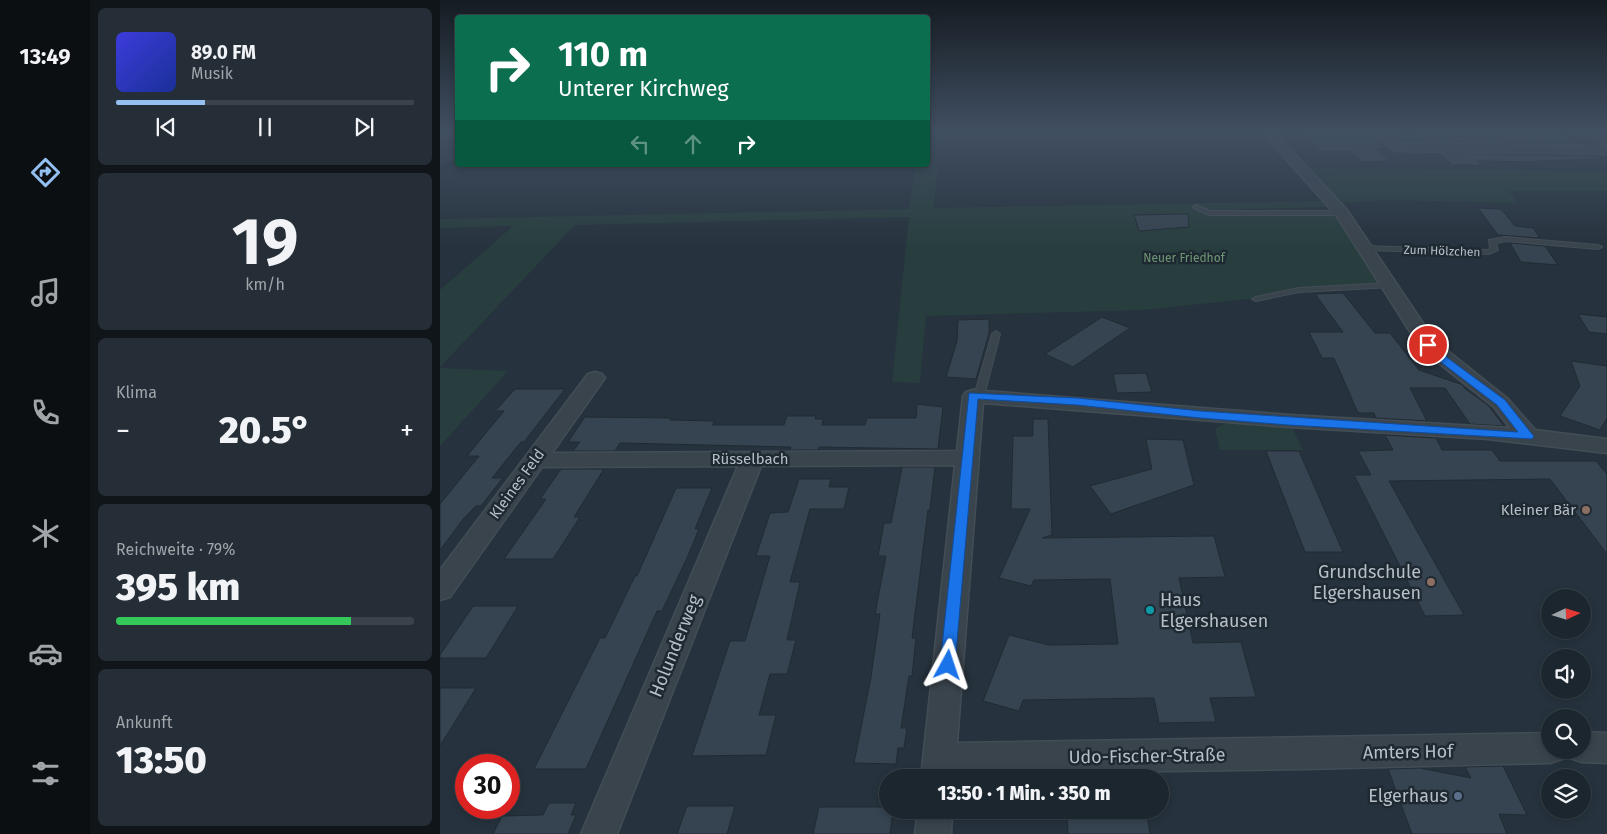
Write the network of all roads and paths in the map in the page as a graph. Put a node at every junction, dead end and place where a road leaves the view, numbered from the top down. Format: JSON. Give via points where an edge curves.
{"nodes":[{"id":1,"x":1302,"y":169,"type":"edge"},
{"id":2,"x":1196,"y":207,"type":"dead end"},
{"id":3,"x":1342,"y":213,"type":"junction"},
{"id":4,"x":1598,"y":247,"type":"dead end"},
{"id":5,"x":1365,"y":248,"type":"junction"},
{"id":6,"x":1389,"y":285,"type":"junction"},
{"id":7,"x":1256,"y":299,"type":"dead end"},
{"id":8,"x":996,"y":334,"type":"dead end"},
{"id":9,"x":595,"y":378,"type":"dead end"},
{"id":10,"x":976,"y":396,"type":"junction"},
{"id":11,"x":1528,"y":436,"type":"junction"},
{"id":12,"x":1607,"y":446,"type":"edge"},
{"id":13,"x":966,"y":458,"type":"junction"},
{"id":14,"x":752,"y":459,"type":"junction"},
{"id":15,"x":535,"y":460,"type":"junction"},
{"id":16,"x":440,"y":590,"type":"edge"},
{"id":17,"x":1541,"y":748,"type":"edge"},
{"id":18,"x":1591,"y":748,"type":"edge"},
{"id":19,"x":1607,"y":748,"type":"edge"},
{"id":20,"x":1265,"y":754,"type":"joint"},
{"id":21,"x":938,"y":768,"type":"edge"},
{"id":22,"x":934,"y":819,"type":"edge"},
{"id":23,"x":599,"y":834,"type":"edge"},
{"id":24,"x":933,"y":834,"type":"edge"}],
"edges":[{"from":1,"to":3,"type":"street"},
{"from":2,"to":3,"type":"lane","via":[[1209,213]]},
{"from":3,"to":5,"type":"street"},
{"from":4,"to":5,"type":"lane","name":"Zum Hölzchen","via":[[1505,239],[1492,242],[1494,250],[1489,252]]},
{"from":5,"to":6,"type":"street"},
{"from":6,"to":7,"type":"lane","via":[[1299,290]]},
{"from":6,"to":11,"type":"street","via":[[1428,345],[1501,403]]},
{"from":8,"to":10,"type":"lane"},
{"from":9,"to":15,"type":"street","name":"Kleines Feld"},
{"from":10,"to":11,"type":"street","via":[[1077,402],[1200,415]]},
{"from":10,"to":13,"type":"street"},
{"from":11,"to":12,"type":"street"},
{"from":13,"to":14,"type":"street","name":"Rüsselbach"},
{"from":13,"to":21,"type":"street"},
{"from":14,"to":15,"type":"street","name":"Rüsselbach"},
{"from":14,"to":23,"type":"street","name":"Holunderweg"},
{"from":15,"to":16,"type":"street","name":"Kleines Feld"},
{"from":17,"to":20,"type":"street","name":"Amters Hof"},
{"from":18,"to":19,"type":"street"},
{"from":20,"to":21,"type":"street","name":"Udo-Fischer-Straße"},
{"from":22,"to":24,"type":"street"}]}
